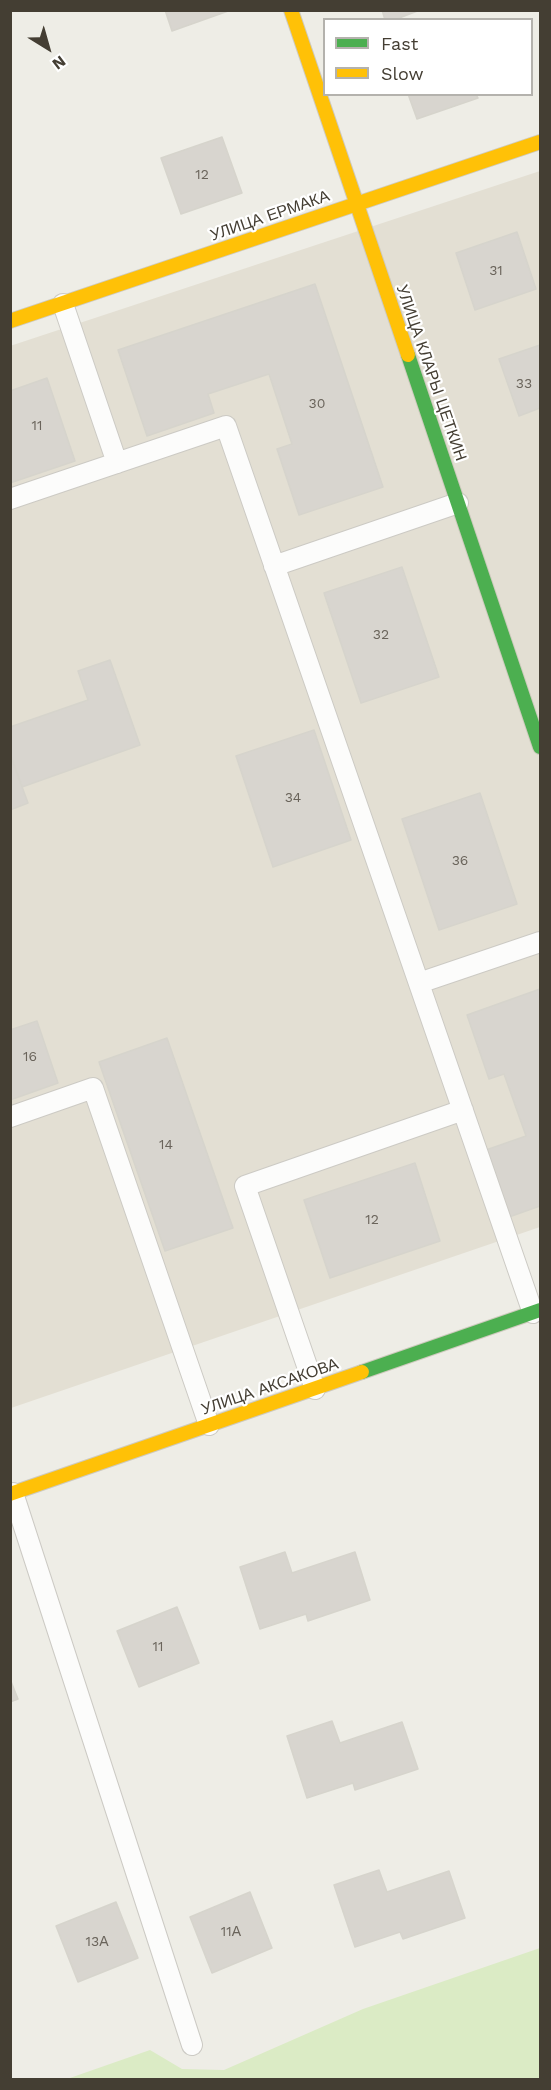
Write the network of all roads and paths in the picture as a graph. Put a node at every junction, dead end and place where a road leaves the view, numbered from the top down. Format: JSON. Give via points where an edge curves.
{"nodes":[{"id":1,"x":291,"y":10,"type":"edge"},
{"id":2,"x":540,"y":142,"type":"edge"},
{"id":3,"x":357,"y":204,"type":"junction"},
{"id":4,"x":63,"y":304,"type":"junction"},
{"id":5,"x":10,"y":321,"type":"edge"},
{"id":6,"x":117,"y":463,"type":"junction"},
{"id":7,"x":10,"y":499,"type":"edge"},
{"id":8,"x":458,"y":503,"type":"junction"},
{"id":9,"x":274,"y":566,"type":"junction"},
{"id":10,"x":534,"y":709,"type":"edge"},
{"id":11,"x":540,"y":747,"type":"edge"},
{"id":12,"x":540,"y":942,"type":"edge"},
{"id":13,"x":419,"y":983,"type":"junction"},
{"id":14,"x":463,"y":1110,"type":"junction"},
{"id":15,"x":10,"y":1117,"type":"edge"},
{"id":16,"x":537,"y":1311,"type":"edge"},
{"id":17,"x":315,"y":1389,"type":"junction"},
{"id":18,"x":209,"y":1425,"type":"junction"},
{"id":19,"x":12,"y":1494,"type":"edge"},
{"id":20,"x":192,"y":2045,"type":"dead end"}],
"edges":[{"from":1,"to":3,"type":"street","name":"УЛИЦА КЛАРЫ ЦЕТКИН"},
{"from":2,"to":3,"type":"street","name":"УЛИЦА ЕРМАКА"},
{"from":3,"to":4,"type":"street","name":"УЛИЦА ЕРМАКА"},
{"from":3,"to":8,"type":"street","name":"УЛИЦА КЛАРЫ ЦЕТКИН"},
{"from":4,"to":5,"type":"street","name":"УЛИЦА ЕРМАКА"},
{"from":4,"to":6,"type":"lane"},
{"from":6,"to":7,"type":"lane"},
{"from":6,"to":9,"type":"lane","via":[[226,426]]},
{"from":8,"to":9,"type":"lane"},
{"from":8,"to":10,"type":"street","name":"УЛИЦА КЛАРЫ ЦЕТКИН"},
{"from":9,"to":13,"type":"lane"},
{"from":10,"to":11,"type":"street","name":"УЛИЦА КЛАРЫ ЦЕТКИН"},
{"from":12,"to":13,"type":"lane"},
{"from":13,"to":14,"type":"lane"},
{"from":14,"to":16,"type":"lane"},
{"from":14,"to":17,"type":"lane","via":[[245,1186]]},
{"from":15,"to":18,"type":"lane","via":[[93,1088]]},
{"from":16,"to":17,"type":"street","name":"УЛИЦА АКСАКОВА"},
{"from":17,"to":18,"type":"street","name":"УЛИЦА АКСАКОВА"},
{"from":18,"to":19,"type":"street","name":"УЛИЦА АКСАКОВА"},
{"from":19,"to":20,"type":"lane"}]}
